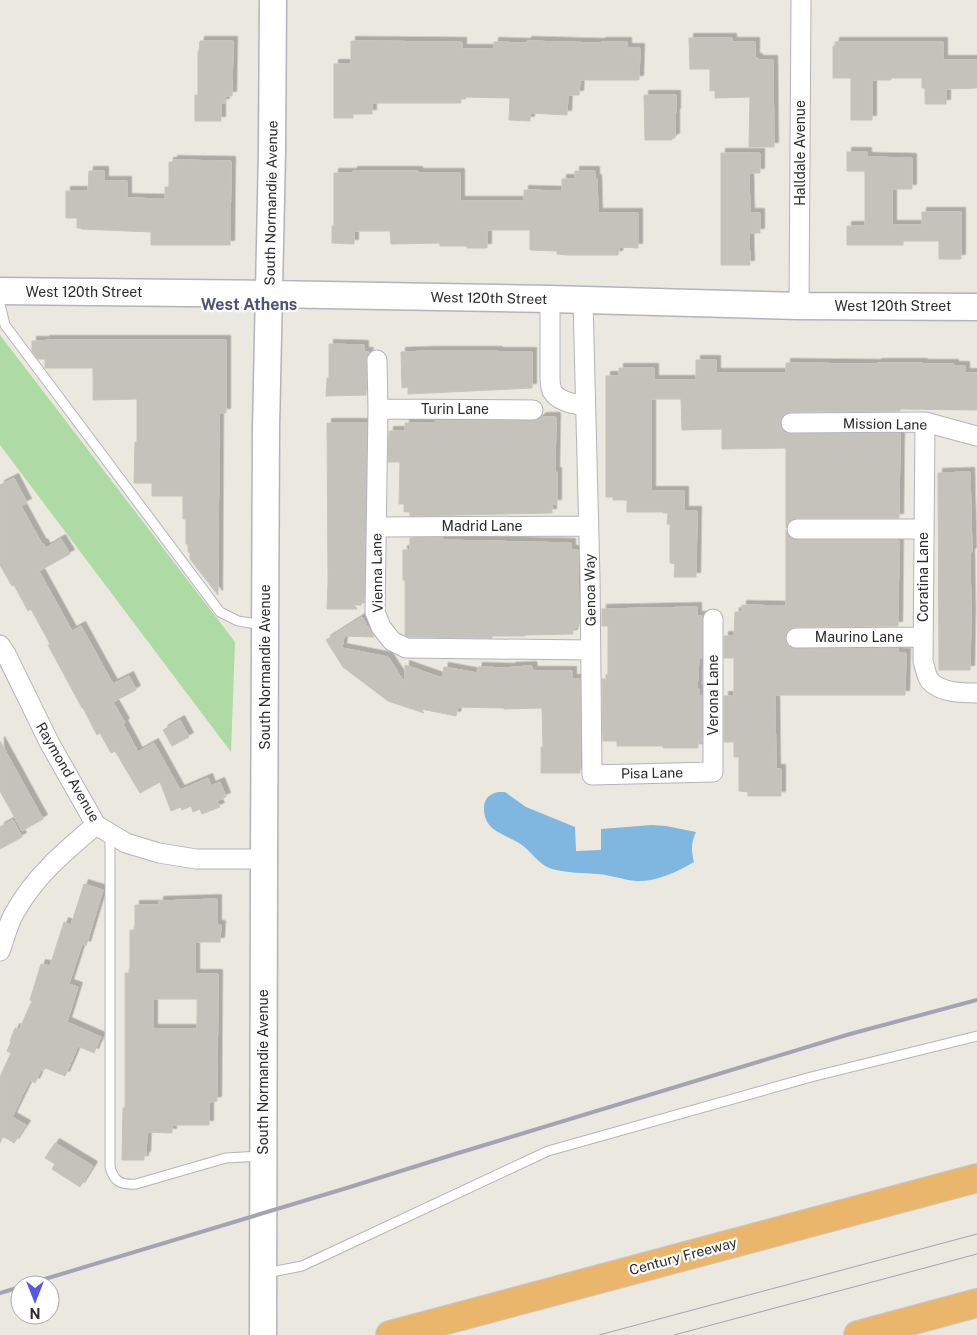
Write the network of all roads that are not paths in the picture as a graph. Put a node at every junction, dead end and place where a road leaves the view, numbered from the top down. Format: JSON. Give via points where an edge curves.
{"nodes":[{"id":1,"x":273,"y":0,"type":"edge"},
{"id":2,"x":801,"y":0,"type":"edge"},
{"id":3,"x":0,"y":291,"type":"edge"},
{"id":4,"x":269,"y":294,"type":"junction"},
{"id":5,"x":550,"y":299,"type":"junction"},
{"id":6,"x":583,"y":300,"type":"junction"},
{"id":7,"x":0,"y":304,"type":"edge"},
{"id":8,"x":799,"y":306,"type":"junction"},
{"id":9,"x":977,"y":307,"type":"edge"},
{"id":10,"x":378,"y":360,"type":"dead end"},
{"id":11,"x":585,"y":406,"type":"junction"},
{"id":12,"x":378,"y":409,"type":"junction"},
{"id":13,"x":533,"y":410,"type":"dead end"},
{"id":14,"x":924,"y":422,"type":"junction"},
{"id":15,"x":791,"y":423,"type":"dead end"},
{"id":16,"x":977,"y":436,"type":"edge"},
{"id":17,"x":588,"y":526,"type":"junction"},
{"id":18,"x":376,"y":527,"type":"junction"},
{"id":19,"x":797,"y":529,"type":"dead end"},
{"id":20,"x":924,"y":529,"type":"junction"},
{"id":21,"x":713,"y":618,"type":"dead end"},
{"id":22,"x":266,"y":625,"type":"junction"},
{"id":23,"x":923,"y":637,"type":"junction"},
{"id":24,"x":796,"y":638,"type":"dead end"},
{"id":25,"x":590,"y":650,"type":"junction"},
{"id":26,"x":2,"y":652,"type":"edge"},
{"id":27,"x":977,"y":693,"type":"edge"},
{"id":28,"x":713,"y":772,"type":"joint"},
{"id":29,"x":592,"y":775,"type":"joint"},
{"id":30,"x":103,"y":829,"type":"junction"},
{"id":31,"x":264,"y":859,"type":"junction"},
{"id":32,"x":0,"y":951,"type":"edge"},
{"id":33,"x":977,"y":1036,"type":"edge"},
{"id":34,"x":263,"y":1156,"type":"junction"},
{"id":35,"x":977,"y":1178,"type":"edge"},
{"id":36,"x":263,"y":1274,"type":"junction"},
{"id":37,"x":977,"y":1303,"type":"edge"},
{"id":38,"x":263,"y":1335,"type":"edge"},
{"id":39,"x":390,"y":1335,"type":"edge"},
{"id":40,"x":858,"y":1335,"type":"edge"}],
"edges":[{"from":1,"to":4,"type":"main road","name":"South Normandie Avenue"},
{"from":2,"to":8,"type":"street","name":"Halldale Avenue"},
{"from":3,"to":4,"type":"main road","name":"West 120th Street"},
{"from":4,"to":5,"type":"main road","name":"West 120th Street"},
{"from":4,"to":22,"type":"main road","name":"South Normandie Avenue"},
{"from":5,"to":6,"type":"main road","name":"West 120th Street"},
{"from":5,"to":11,"type":"street","via":[[552,391],[558,398]]},
{"from":6,"to":8,"type":"main road","name":"West 120th Street"},
{"from":6,"to":11,"type":"street","name":"Genoa Way"},
{"from":7,"to":22,"type":"lane","via":[[5,325],[220,612],[238,621]]},
{"from":8,"to":9,"type":"main road","name":"West 120th Street"},
{"from":10,"to":12,"type":"street","name":"Vienna Lane"},
{"from":11,"to":17,"type":"street","name":"Genoa Way"},
{"from":12,"to":13,"type":"street","name":"Turin Lane"},
{"from":12,"to":18,"type":"street","name":"Vienna Lane"},
{"from":14,"to":15,"type":"street","name":"Mission Lane"},
{"from":14,"to":16,"type":"street","name":"Mission Lane"},
{"from":14,"to":20,"type":"street","name":"Coratina Lane"},
{"from":17,"to":18,"type":"street","name":"Madrid Lane"},
{"from":17,"to":25,"type":"street","name":"Genoa Way"},
{"from":18,"to":25,"type":"street","name":"Vienna Lane","via":[[375,612],[392,641],[406,648]]},
{"from":19,"to":20,"type":"street"},
{"from":20,"to":23,"type":"street","name":"Coratina Lane"},
{"from":21,"to":28,"type":"street","name":"Verona Lane"},
{"from":22,"to":31,"type":"main road","name":"South Normandie Avenue"},
{"from":23,"to":24,"type":"street","name":"Maurino Lane"},
{"from":23,"to":27,"type":"street","name":"Coratina Lane","via":[[923,661],[928,680],[939,688]]},
{"from":25,"to":29,"type":"street","name":"Genoa Way"},
{"from":26,"to":30,"type":"street","name":"Raymond Avenue","via":[[50,744]]},
{"from":28,"to":29,"type":"street","name":"Pisa Lane"},
{"from":30,"to":31,"type":"street","name":"Raymond Avenue","via":[[126,843],[159,854],[196,859]]},
{"from":30,"to":32,"type":"street","via":[[68,848],[36,880],[14,913]]},
{"from":30,"to":34,"type":"lane","via":[[112,1175],[126,1184],[136,1184],[226,1158]]},
{"from":31,"to":34,"type":"main road","name":"South Normandie Avenue"},
{"from":33,"to":36,"type":"lane","via":[[811,1077],[548,1151],[302,1266]]},
{"from":34,"to":36,"type":"main road","name":"South Normandie Avenue"},
{"from":35,"to":39,"type":"highway","name":"Century Freeway"},
{"from":36,"to":38,"type":"main road","name":"South Normandie Avenue"},
{"from":37,"to":40,"type":"highway"}]}
